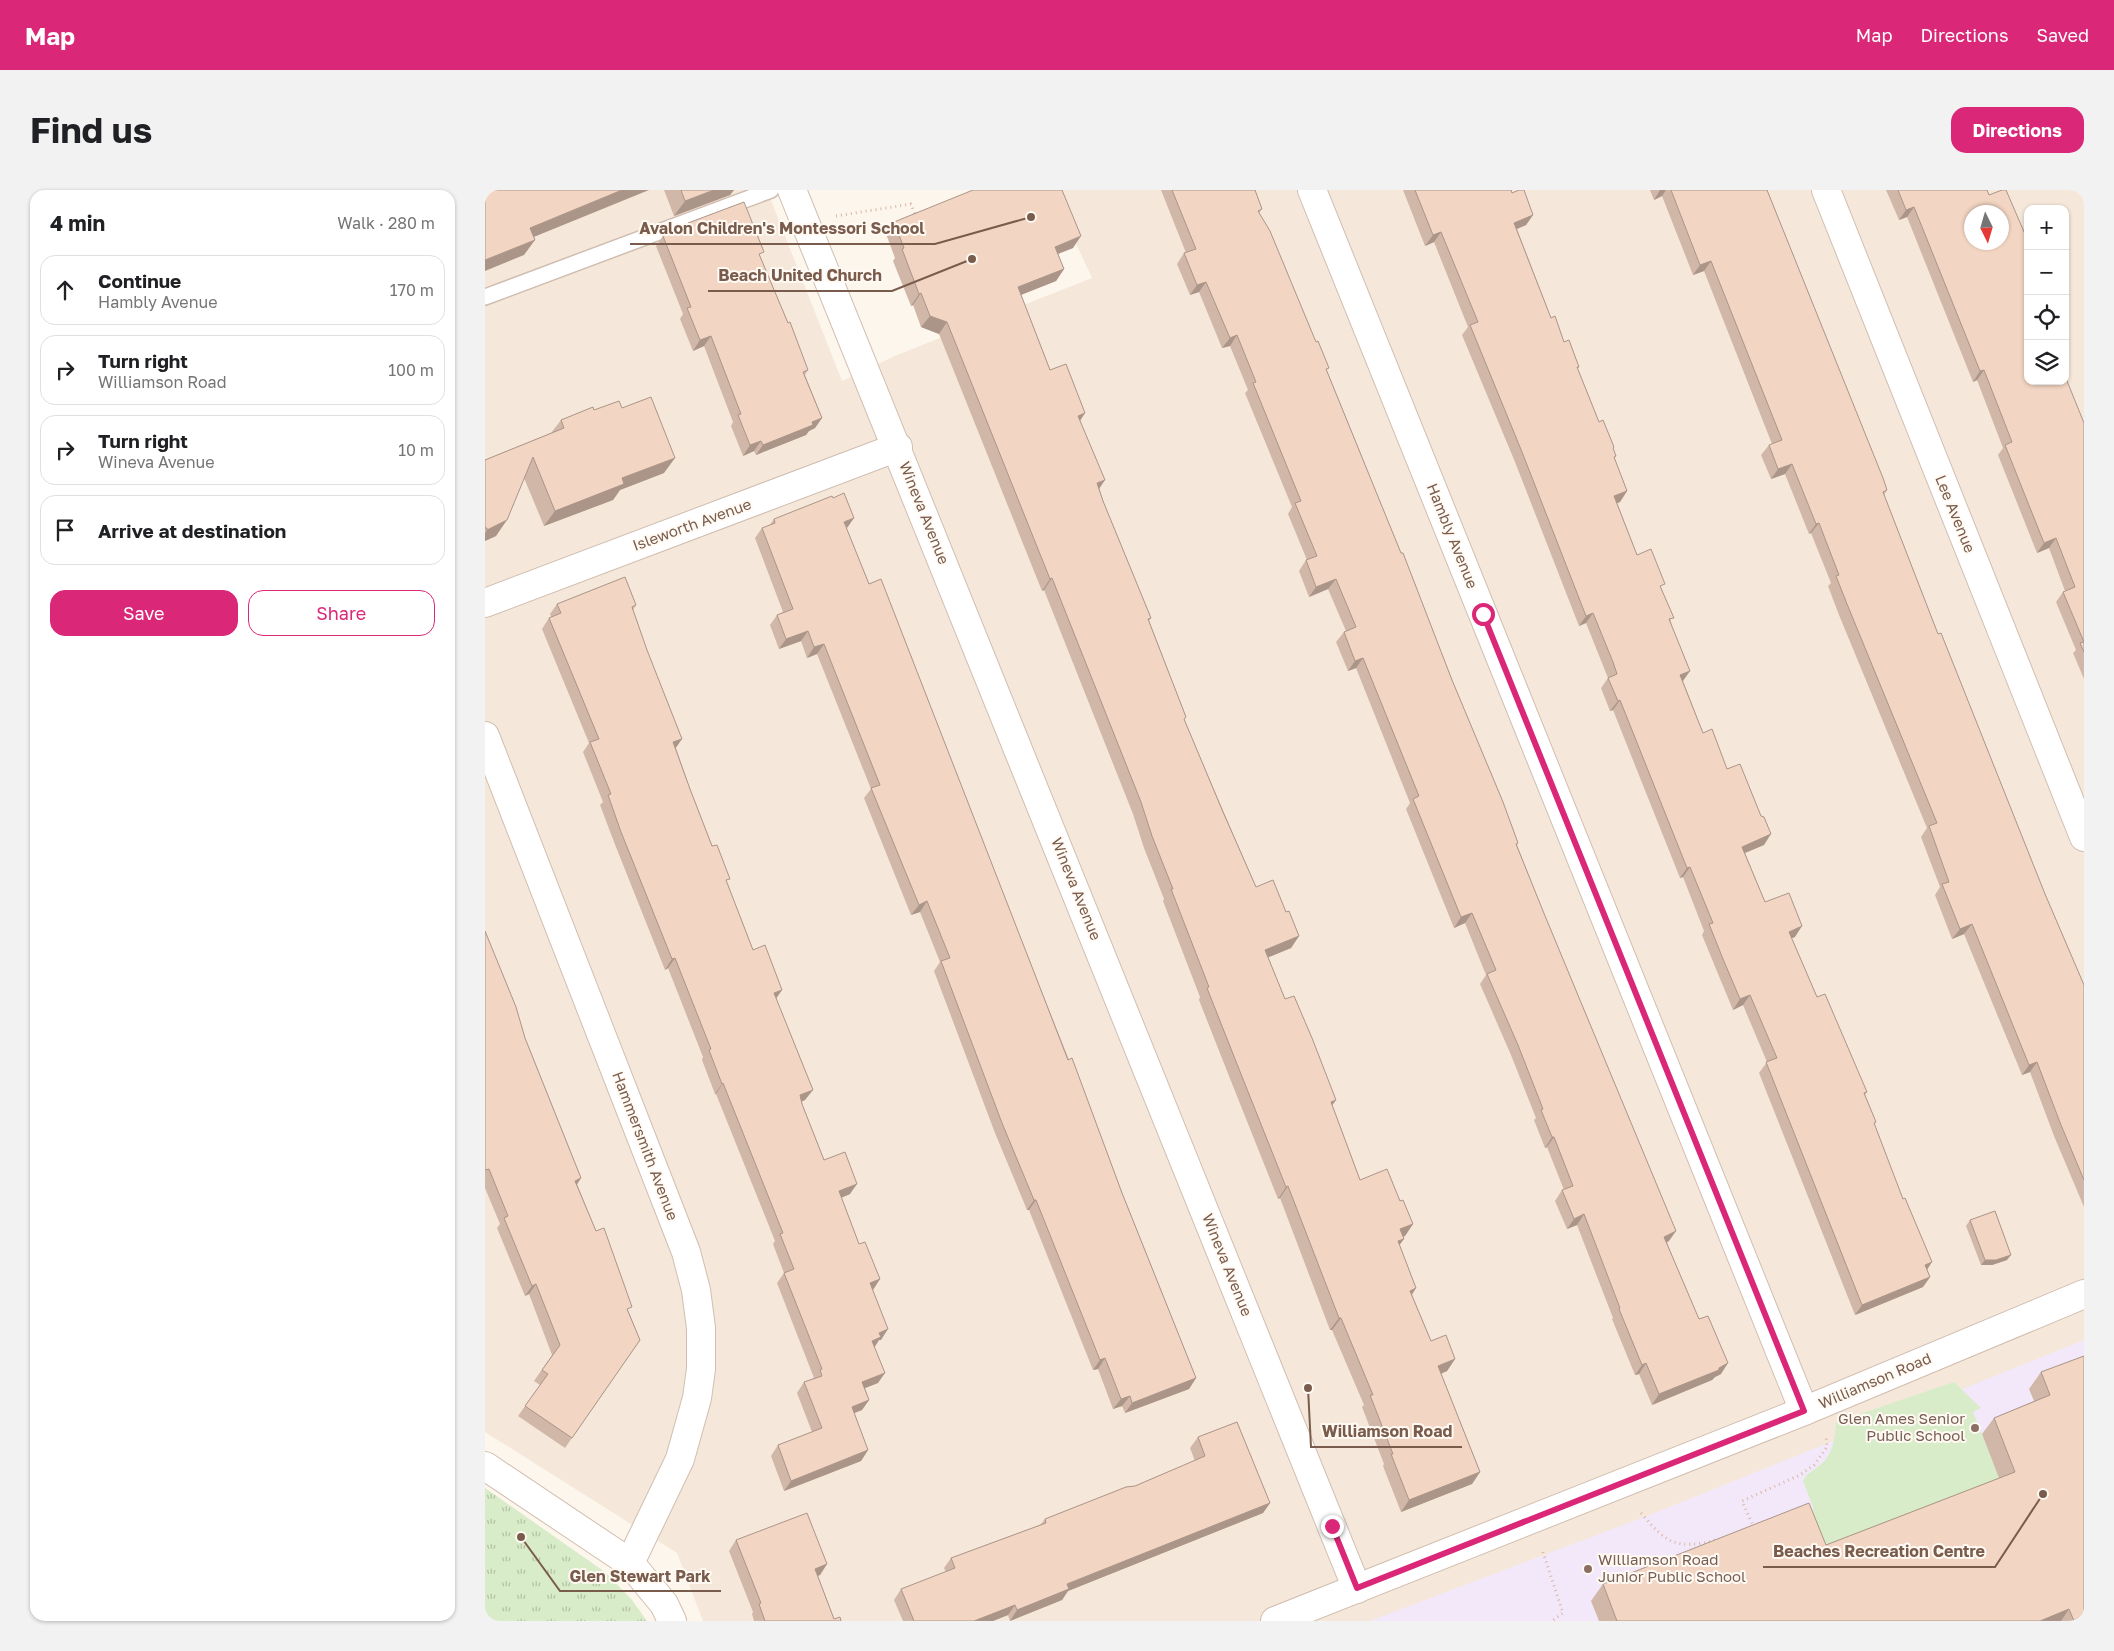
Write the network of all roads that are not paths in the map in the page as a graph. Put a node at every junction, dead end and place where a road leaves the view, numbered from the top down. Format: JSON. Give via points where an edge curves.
{"nodes":[{"id":1,"x":771,"y":190,"type":"edge"},
{"id":2,"x":792,"y":190,"type":"edge"},
{"id":3,"x":1312,"y":190,"type":"edge"},
{"id":4,"x":1826,"y":190,"type":"edge"},
{"id":5,"x":485,"y":297,"type":"edge"},
{"id":6,"x":898,"y":447,"type":"junction"},
{"id":7,"x":485,"y":602,"type":"edge"},
{"id":8,"x":485,"y":736,"type":"edge"},
{"id":9,"x":2084,"y":837,"type":"edge"},
{"id":10,"x":2084,"y":1294,"type":"edge"},
{"id":11,"x":1804,"y":1411,"type":"junction"},
{"id":12,"x":485,"y":1466,"type":"edge"},
{"id":13,"x":630,"y":1563,"type":"junction"},
{"id":14,"x":1357,"y":1588,"type":"junction"},
{"id":15,"x":672,"y":1621,"type":"edge"},
{"id":16,"x":1276,"y":1621,"type":"edge"}],
"edges":[{"from":1,"to":5,"type":"lane"},
{"from":2,"to":6,"type":"street","name":"Wineva Avenue"},
{"from":3,"to":11,"type":"street","name":"Hambly Avenue"},
{"from":4,"to":9,"type":"street","name":"Lee Avenue"},
{"from":6,"to":7,"type":"street","name":"Isleworth Avenue"},
{"from":6,"to":14,"type":"street","name":"Wineva Avenue"},
{"from":8,"to":13,"type":"street","name":"Hammersmith Avenue","via":[[686,1252],[696,1290],[701,1328],[697,1398],[680,1459]]},
{"from":10,"to":11,"type":"street","name":"Williamson Road"},
{"from":11,"to":14,"type":"street","name":"Williamson Road"},
{"from":12,"to":13,"type":"street"},
{"from":13,"to":15,"type":"street","via":[[664,1604]]},
{"from":14,"to":16,"type":"street","name":"Williamson Road"}]}
